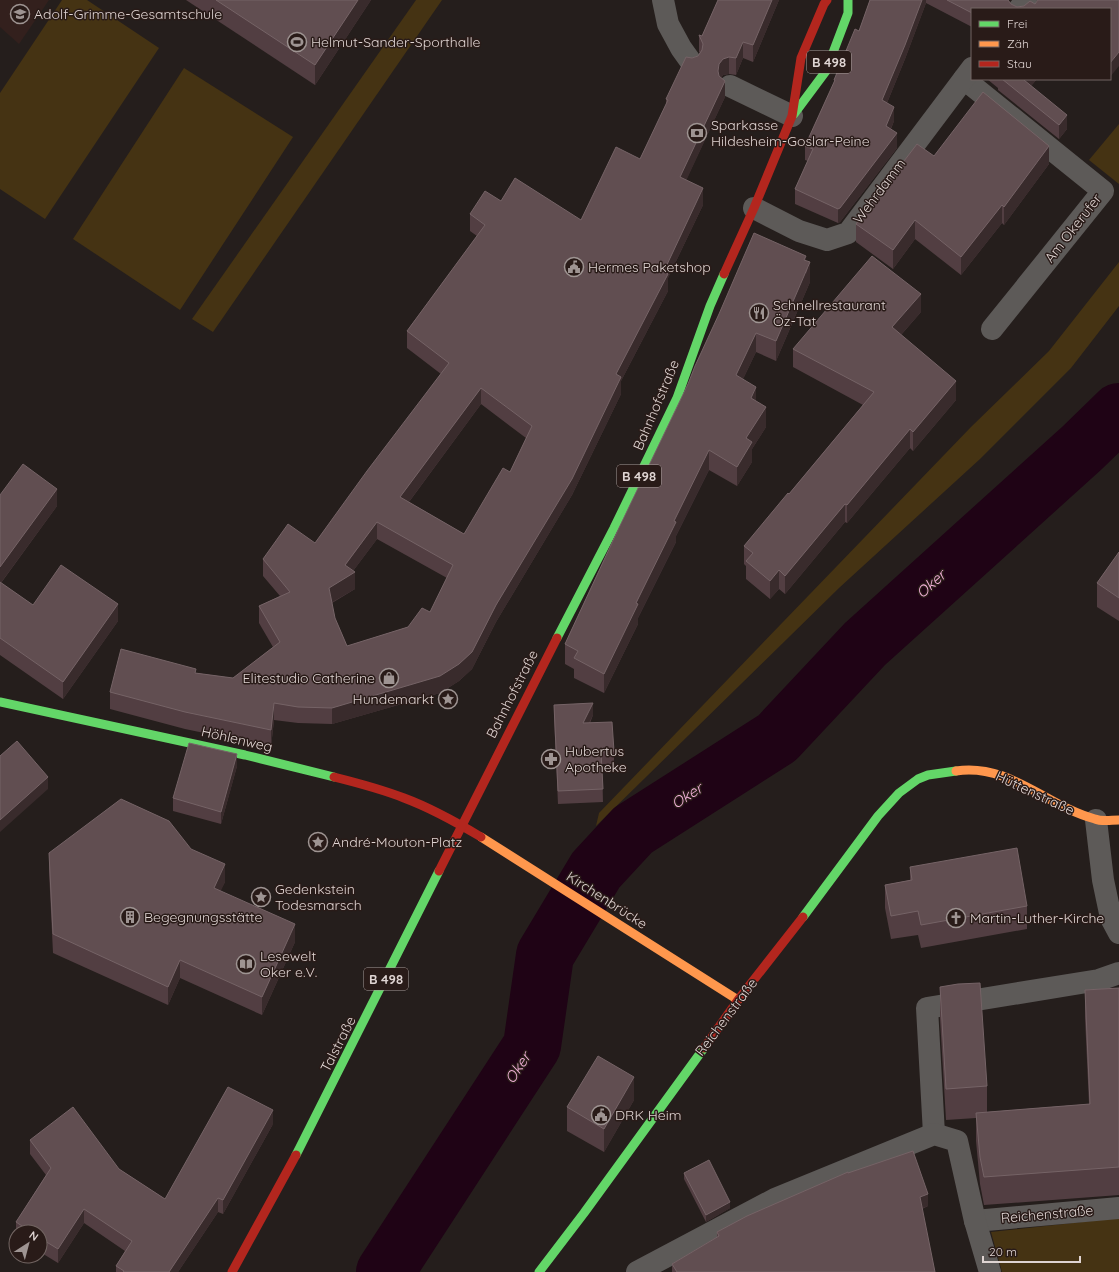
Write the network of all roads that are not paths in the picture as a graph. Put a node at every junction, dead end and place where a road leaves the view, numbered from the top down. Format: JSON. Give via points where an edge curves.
{"nodes":[{"id":1,"x":663,"y":0,"type":"edge"},
{"id":2,"x":827,"y":0,"type":"edge"},
{"id":3,"x":848,"y":0,"type":"edge"},
{"id":4,"x":1026,"y":0,"type":"edge"},
{"id":5,"x":1020,"y":8,"type":"edge"},
{"id":6,"x":691,"y":62,"type":"edge"},
{"id":7,"x":968,"y":74,"type":"edge"},
{"id":8,"x":975,"y":80,"type":"edge"},
{"id":9,"x":730,"y":86,"type":"dead end"},
{"id":10,"x":792,"y":116,"type":"junction"},
{"id":11,"x":754,"y":208,"type":"junction"},
{"id":12,"x":992,"y":329,"type":"dead end"},
{"id":13,"x":0,"y":702,"type":"edge"},
{"id":14,"x":928,"y":776,"type":"joint"},
{"id":15,"x":1096,"y":820,"type":"junction"},
{"id":16,"x":1119,"y":820,"type":"edge"},
{"id":17,"x":461,"y":825,"type":"junction"},
{"id":18,"x":1119,"y":933,"type":"edge"},
{"id":19,"x":1119,"y":973,"type":"edge"},
{"id":20,"x":738,"y":1000,"type":"junction"},
{"id":21,"x":934,"y":1134,"type":"junction"},
{"id":22,"x":1119,"y":1208,"type":"edge"},
{"id":23,"x":975,"y":1221,"type":"junction"},
{"id":24,"x":232,"y":1272,"type":"edge"},
{"id":25,"x":539,"y":1272,"type":"edge"},
{"id":26,"x":637,"y":1272,"type":"edge"},
{"id":27,"x":990,"y":1272,"type":"edge"}],
"edges":[{"from":1,"to":6,"type":"street","via":[[668,24]]},
{"from":2,"to":10,"type":"street","name":"Bahnhofstraße","number":"B 498","via":[[801,58]]},
{"from":3,"to":10,"type":"street","name":"Bahnhofstraße","number":"B 498","via":[[848,13],[826,71]]},
{"from":4,"to":5,"type":"street"},
{"from":7,"to":11,"type":"street","name":"Wehrdamm","via":[[848,233],[827,240],[799,231]]},
{"from":8,"to":12,"type":"street","name":"Am Okerufer","via":[[1103,191]]},
{"from":9,"to":10,"type":"street"},
{"from":10,"to":11,"type":"street","name":"Bahnhofstraße","number":"B 498"},
{"from":11,"to":17,"type":"street","name":"Bahnhofstraße","number":"B 498","via":[[710,306],[677,398],[614,528]]},
{"from":13,"to":17,"type":"street","name":"Höhlenweg","via":[[274,762],[370,786],[405,798]]},
{"from":14,"to":15,"type":"street","name":"Hüttenstraße","via":[[968,769],[994,772],[1023,784],[1061,806]]},
{"from":14,"to":20,"type":"street","name":"Reichenstraße","via":[[918,779],[899,794],[878,816]]},
{"from":15,"to":16,"type":"street","name":"Hüttenstraße"},
{"from":15,"to":18,"type":"street","via":[[1109,911]]},
{"from":17,"to":20,"type":"street","name":"Kirchenbrücke"},
{"from":17,"to":24,"type":"street","name":"Talstraße","number":"B 498","via":[[313,1125]]},
{"from":19,"to":21,"type":"street","via":[[1099,980],[927,1008]]},
{"from":20,"to":25,"type":"street","name":"Reichenstraße"},
{"from":21,"to":23,"type":"street","via":[[957,1141]]},
{"from":21,"to":26,"type":"street","via":[[775,1199]]},
{"from":22,"to":23,"type":"street","name":"Reichenstraße"},
{"from":23,"to":27,"type":"street"}]}
